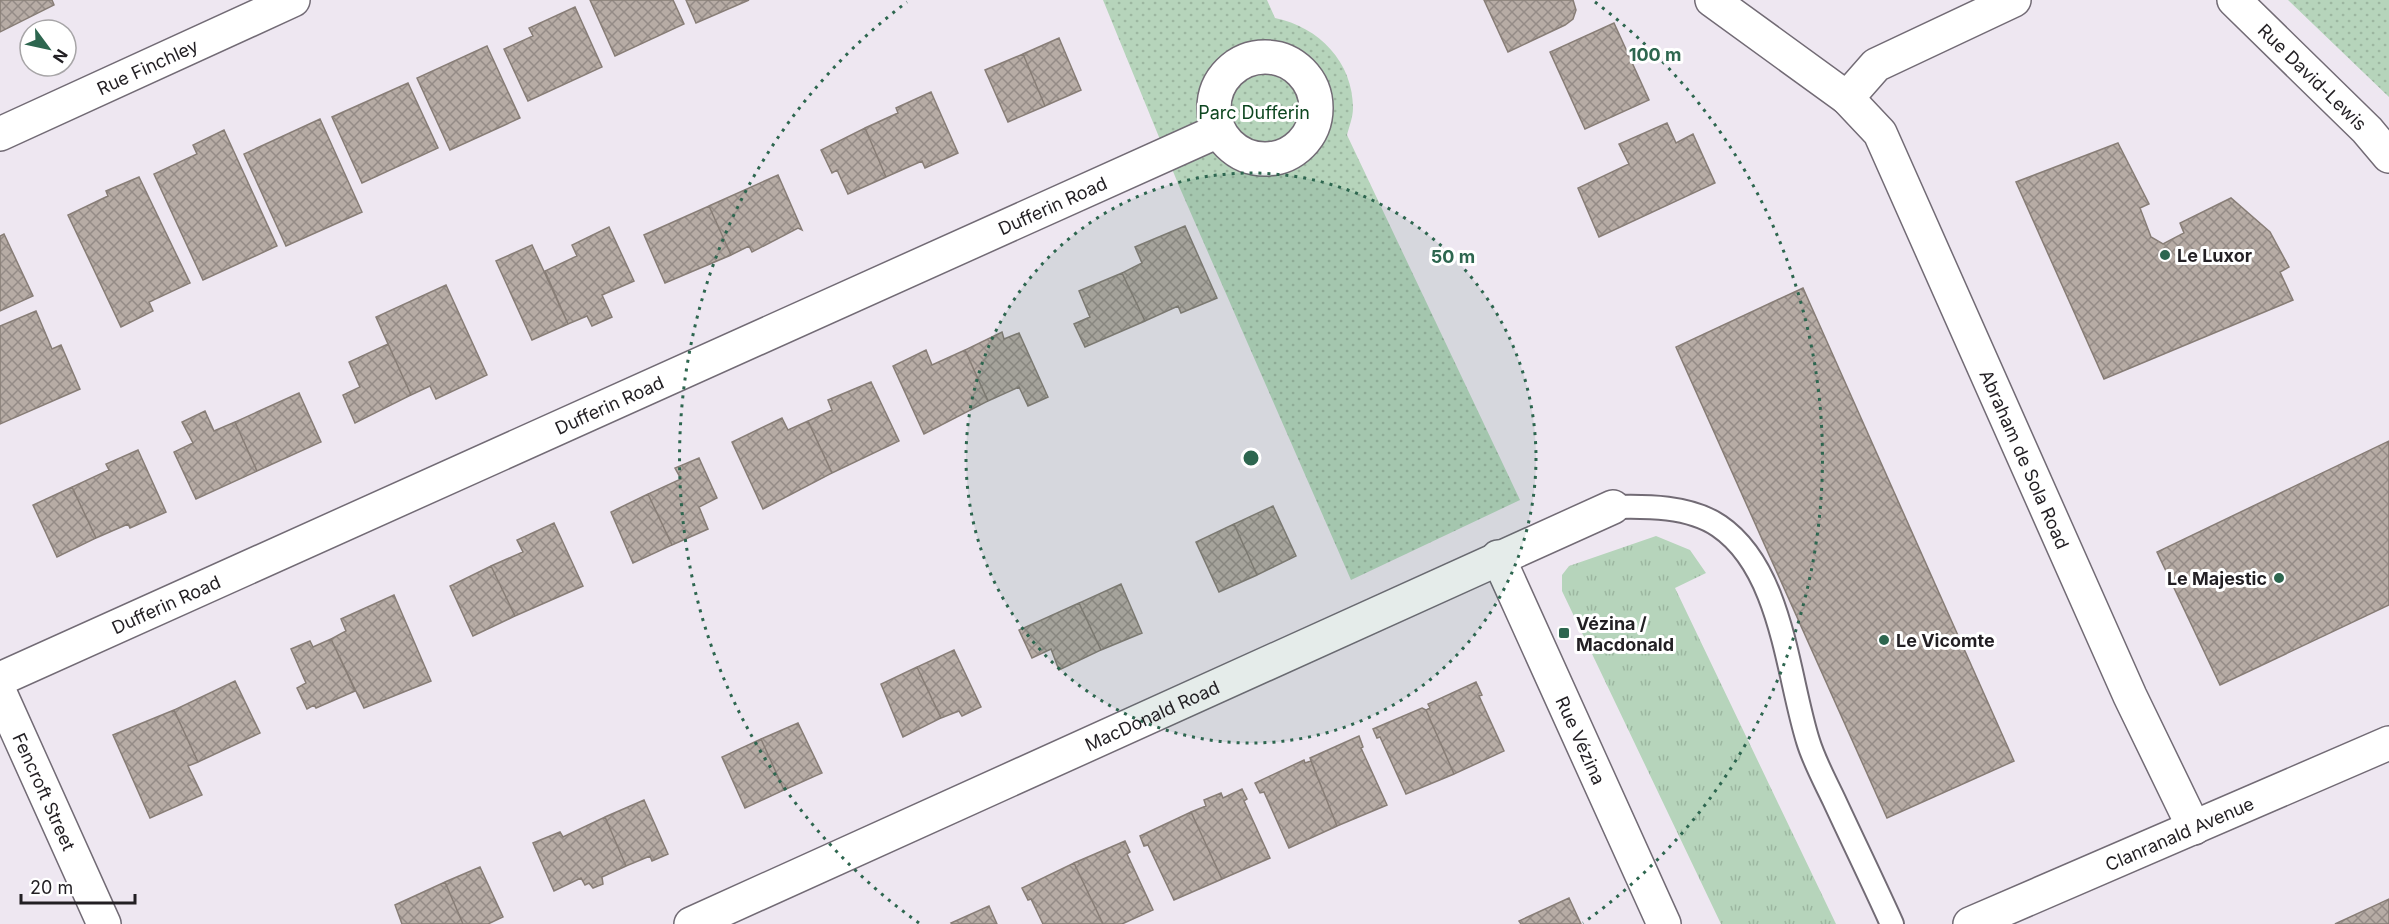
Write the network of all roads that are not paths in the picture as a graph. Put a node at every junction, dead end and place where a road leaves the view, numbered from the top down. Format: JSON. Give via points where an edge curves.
{"nodes":[{"id":1,"x":293,"y":0,"type":"edge"},
{"id":2,"x":1712,"y":0,"type":"edge"},
{"id":3,"x":2014,"y":0,"type":"edge"},
{"id":4,"x":2234,"y":0,"type":"edge"},
{"id":5,"x":1847,"y":98,"type":"junction"},
{"id":6,"x":1218,"y":131,"type":"dead end"},
{"id":7,"x":0,"y":134,"type":"edge"},
{"id":8,"x":2389,"y":156,"type":"edge"},
{"id":9,"x":1613,"y":507,"type":"joint"},
{"id":10,"x":1498,"y":556,"type":"junction"},
{"id":11,"x":0,"y":679,"type":"edge"},
{"id":12,"x":0,"y":693,"type":"edge"},
{"id":13,"x":2389,"y":742,"type":"edge"},
{"id":14,"x":2194,"y":828,"type":"junction"},
{"id":15,"x":104,"y":924,"type":"edge"},
{"id":16,"x":691,"y":924,"type":"edge"},
{"id":17,"x":1664,"y":924,"type":"edge"},
{"id":18,"x":1892,"y":924,"type":"edge"},
{"id":19,"x":1970,"y":924,"type":"edge"}],
"edges":[{"from":1,"to":7,"type":"street","name":"Rue Finchley"},
{"from":2,"to":5,"type":"street","name":"Abraham de Sola Road"},
{"from":3,"to":5,"type":"street","via":[[1876,65]]},
{"from":4,"to":8,"type":"street","name":"Rue David-Lewis"},
{"from":5,"to":14,"type":"street","name":"Abraham de Sola Road","via":[[1880,133],[2130,696]]},
{"from":6,"to":11,"type":"street","name":"Dufferin Road"},
{"from":9,"to":10,"type":"street","name":"MacDonald Road"},
{"from":9,"to":18,"type":"lane","via":[[1657,506],[1719,525],[1751,562],[1773,603],[1808,744]]},
{"from":10,"to":16,"type":"street","name":"MacDonald Road"},
{"from":10,"to":17,"type":"street","name":"Rue Vézina"},
{"from":12,"to":15,"type":"street","name":"Fencroft Street"},
{"from":13,"to":14,"type":"street","name":"Clanranald Avenue"},
{"from":14,"to":19,"type":"street","name":"Clanranald Avenue"}]}
